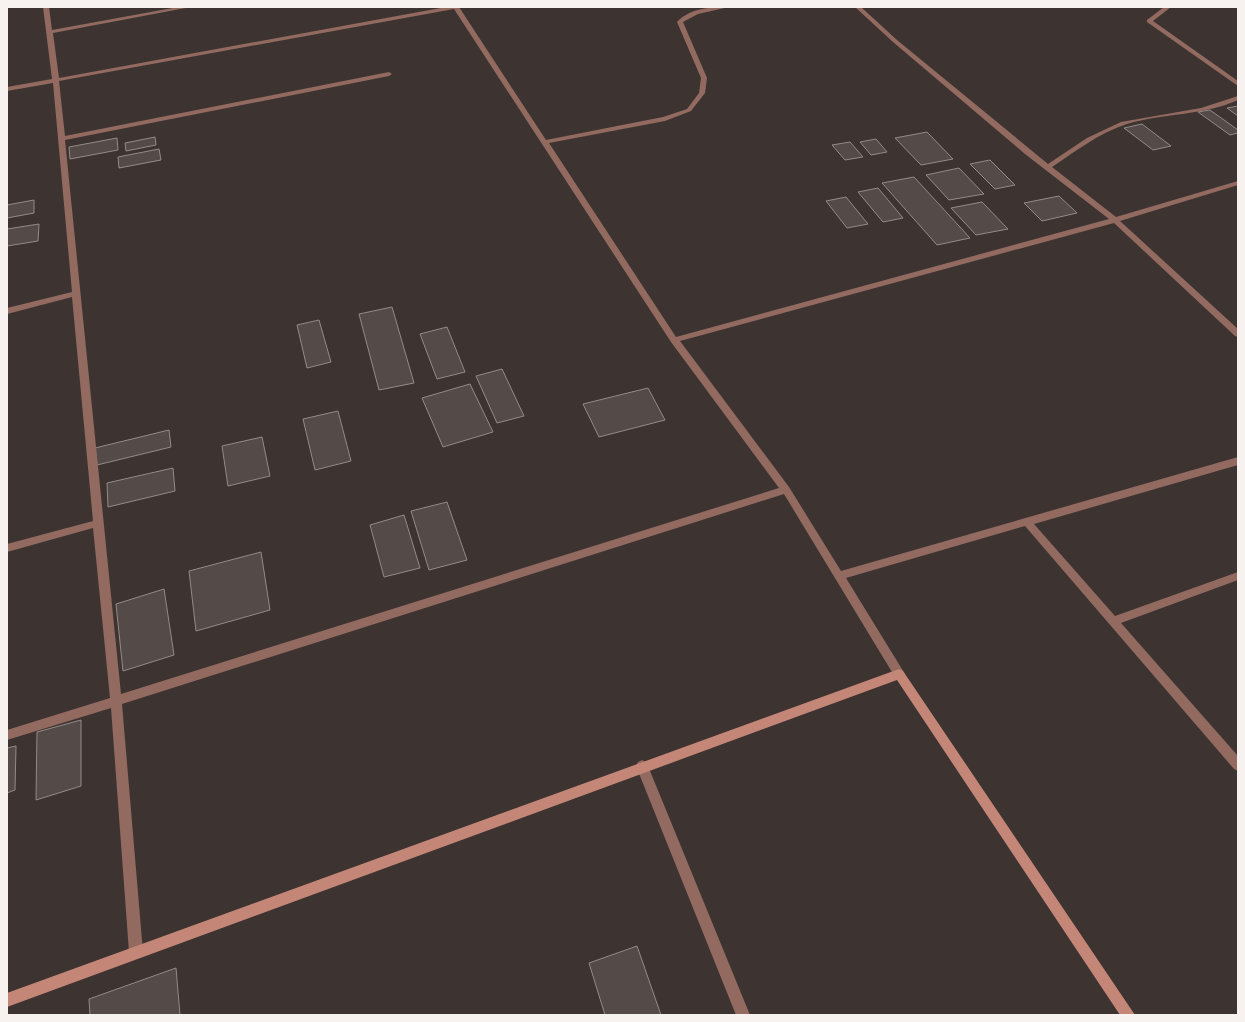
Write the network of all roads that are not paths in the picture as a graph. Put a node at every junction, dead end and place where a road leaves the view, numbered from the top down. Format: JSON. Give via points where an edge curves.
{"nodes":[{"id":1,"x":46,"y":7,"type":"edge"},
{"id":2,"x":188,"y":7,"type":"edge"},
{"id":3,"x":456,"y":7,"type":"edge"},
{"id":4,"x":726,"y":7,"type":"edge"},
{"id":5,"x":858,"y":7,"type":"edge"},
{"id":6,"x":1168,"y":7,"type":"edge"},
{"id":7,"x":50,"y":32,"type":"junction"},
{"id":8,"x":389,"y":74,"type":"dead end"},
{"id":9,"x":56,"y":80,"type":"junction"},
{"id":10,"x":1238,"y":84,"type":"edge"},
{"id":11,"x":7,"y":89,"type":"edge"},
{"id":12,"x":1238,"y":98,"type":"edge"},
{"id":13,"x":61,"y":139,"type":"junction"},
{"id":14,"x":545,"y":142,"type":"junction"},
{"id":15,"x":1048,"y":167,"type":"junction"},
{"id":16,"x":1238,"y":183,"type":"edge"},
{"id":17,"x":1115,"y":220,"type":"junction"},
{"id":18,"x":76,"y":294,"type":"junction"},
{"id":19,"x":7,"y":311,"type":"edge"},
{"id":20,"x":1238,"y":334,"type":"edge"},
{"id":21,"x":674,"y":340,"type":"junction"},
{"id":22,"x":1238,"y":461,"type":"edge"},
{"id":23,"x":786,"y":490,"type":"junction"},
{"id":24,"x":1028,"y":523,"type":"junction"},
{"id":25,"x":98,"y":524,"type":"junction"},
{"id":26,"x":7,"y":548,"type":"edge"},
{"id":27,"x":839,"y":576,"type":"junction"},
{"id":28,"x":1238,"y":576,"type":"edge"},
{"id":29,"x":1113,"y":621,"type":"junction"},
{"id":30,"x":899,"y":674,"type":"junction"},
{"id":31,"x":116,"y":702,"type":"junction"},
{"id":32,"x":7,"y":735,"type":"edge"},
{"id":33,"x":1238,"y":765,"type":"edge"},
{"id":34,"x":642,"y":766,"type":"junction"},
{"id":35,"x":136,"y":952,"type":"junction"},
{"id":36,"x":7,"y":1000,"type":"edge"},
{"id":37,"x":743,"y":1015,"type":"edge"},
{"id":38,"x":1128,"y":1015,"type":"edge"}],
"edges":[{"from":1,"to":7,"type":"street"},
{"from":2,"to":7,"type":"street"},
{"from":3,"to":9,"type":"street"},
{"from":3,"to":14,"type":"street"},
{"from":4,"to":14,"type":"street","via":[[697,12],[680,22],[704,78],[702,93],[689,110],[665,119]]},
{"from":5,"to":15,"type":"street","via":[[901,46]]},
{"from":6,"to":10,"type":"street","via":[[1149,21]]},
{"from":7,"to":9,"type":"street"},
{"from":8,"to":13,"type":"street"},
{"from":9,"to":11,"type":"street"},
{"from":9,"to":13,"type":"street"},
{"from":12,"to":15,"type":"street","via":[[1228,103],[1189,112],[1135,120],[1092,137]]},
{"from":13,"to":18,"type":"street"},
{"from":14,"to":21,"type":"street"},
{"from":15,"to":17,"type":"street"},
{"from":16,"to":17,"type":"street"},
{"from":17,"to":20,"type":"street"},
{"from":17,"to":21,"type":"street"},
{"from":18,"to":19,"type":"street"},
{"from":18,"to":25,"type":"street"},
{"from":21,"to":23,"type":"street"},
{"from":22,"to":24,"type":"street"},
{"from":23,"to":27,"type":"street"},
{"from":23,"to":31,"type":"street"},
{"from":24,"to":27,"type":"street"},
{"from":24,"to":29,"type":"street"},
{"from":25,"to":26,"type":"street"},
{"from":25,"to":31,"type":"street"},
{"from":27,"to":30,"type":"street"},
{"from":28,"to":29,"type":"street"},
{"from":29,"to":33,"type":"street"},
{"from":30,"to":34,"type":"street"},
{"from":30,"to":38,"type":"street"},
{"from":31,"to":32,"type":"street"},
{"from":31,"to":35,"type":"street"},
{"from":34,"to":35,"type":"street"},
{"from":34,"to":37,"type":"street"},
{"from":35,"to":36,"type":"street"}]}
